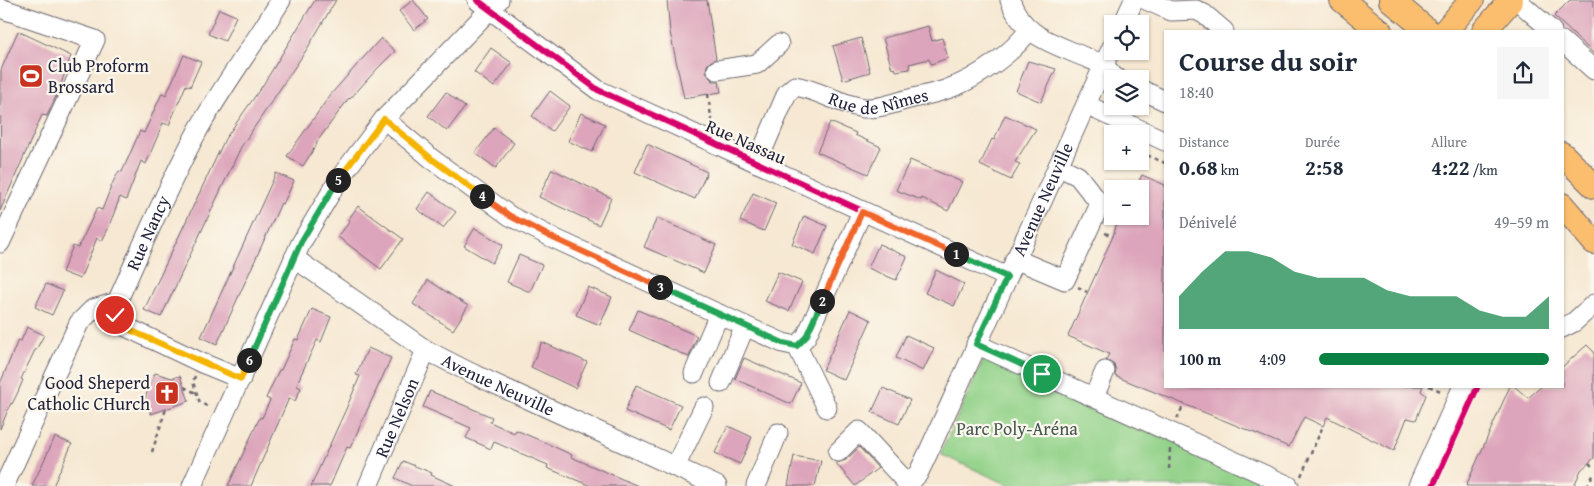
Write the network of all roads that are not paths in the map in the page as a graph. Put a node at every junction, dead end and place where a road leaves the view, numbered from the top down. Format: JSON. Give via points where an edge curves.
{"nodes":[{"id":1,"x":281,"y":0,"type":"edge"},
{"id":2,"x":1010,"y":0,"type":"edge"},
{"id":3,"x":1134,"y":0,"type":"edge"},
{"id":4,"x":1146,"y":0,"type":"edge"},
{"id":5,"x":1342,"y":0,"type":"edge"},
{"id":6,"x":1391,"y":0,"type":"edge"},
{"id":7,"x":1472,"y":0,"type":"edge"},
{"id":8,"x":1511,"y":0,"type":"edge"},
{"id":9,"x":1516,"y":0,"type":"edge"},
{"id":10,"x":488,"y":3,"type":"edge"},
{"id":11,"x":0,"y":8,"type":"edge"},
{"id":12,"x":1127,"y":15,"type":"edge"},
{"id":13,"x":1029,"y":30,"type":"junction"},
{"id":14,"x":1223,"y":30,"type":"edge"},
{"id":15,"x":1379,"y":30,"type":"edge"},
{"id":16,"x":1427,"y":30,"type":"edge"},
{"id":17,"x":1447,"y":30,"type":"edge"},
{"id":18,"x":1485,"y":30,"type":"edge"},
{"id":19,"x":1551,"y":30,"type":"edge"},
{"id":20,"x":1564,"y":43,"type":"edge"},
{"id":21,"x":779,"y":44,"type":"dead end"},
{"id":22,"x":717,"y":70,"type":"dead end"},
{"id":23,"x":1107,"y":70,"type":"edge"},
{"id":24,"x":1594,"y":70,"type":"edge"},
{"id":25,"x":1104,"y":81,"type":"edge"},
{"id":26,"x":1149,"y":93,"type":"edge"},
{"id":27,"x":1164,"y":101,"type":"edge"},
{"id":28,"x":1086,"y":105,"type":"junction"},
{"id":29,"x":384,"y":119,"type":"junction"},
{"id":30,"x":1164,"y":141,"type":"edge"},
{"id":31,"x":1564,"y":156,"type":"edge"},
{"id":32,"x":757,"y":163,"type":"junction"},
{"id":33,"x":1058,"y":166,"type":"junction"},
{"id":34,"x":1594,"y":185,"type":"edge"},
{"id":35,"x":1564,"y":206,"type":"edge"},
{"id":36,"x":862,"y":212,"type":"junction"},
{"id":37,"x":1594,"y":242,"type":"edge"},
{"id":38,"x":0,"y":243,"type":"edge"},
{"id":39,"x":294,"y":258,"type":"junction"},
{"id":40,"x":1015,"y":259,"type":"junction"},
{"id":41,"x":1007,"y":277,"type":"junction"},
{"id":42,"x":117,"y":302,"type":"junction"},
{"id":43,"x":1594,"y":304,"type":"edge"},
{"id":44,"x":719,"y":314,"type":"junction"},
{"id":45,"x":745,"y":326,"type":"junction"},
{"id":46,"x":1564,"y":327,"type":"edge"},
{"id":47,"x":976,"y":344,"type":"junction"},
{"id":48,"x":797,"y":346,"type":"junction"},
{"id":49,"x":426,"y":350,"type":"junction"},
{"id":50,"x":694,"y":372,"type":"dead end"},
{"id":51,"x":1105,"y":372,"type":"dead end"},
{"id":52,"x":241,"y":379,"type":"junction"},
{"id":53,"x":721,"y":383,"type":"dead end"},
{"id":54,"x":1462,"y":388,"type":"edge"},
{"id":55,"x":1094,"y":397,"type":"junction"},
{"id":56,"x":704,"y":407,"type":"dead end"},
{"id":57,"x":827,"y":408,"type":"dead end"},
{"id":58,"x":778,"y":433,"type":"dead end"},
{"id":59,"x":838,"y":452,"type":"dead end"},
{"id":60,"x":675,"y":467,"type":"junction"},
{"id":61,"x":1294,"y":482,"type":"edge"},
{"id":62,"x":708,"y":484,"type":"edge"},
{"id":63,"x":908,"y":485,"type":"edge"},
{"id":64,"x":4,"y":486,"type":"edge"},
{"id":65,"x":192,"y":486,"type":"edge"},
{"id":66,"x":368,"y":486,"type":"edge"},
{"id":67,"x":756,"y":486,"type":"edge"},
{"id":68,"x":1418,"y":486,"type":"edge"}],
"edges":[{"from":1,"to":42,"type":"street","name":"Rue Nancy","via":[[196,133]]},
{"from":2,"to":13,"type":"street","via":[[1018,18]]},
{"from":3,"to":12,"type":"street"},
{"from":4,"to":14,"type":"street","via":[[1171,11],[1196,10]]},
{"from":5,"to":15,"type":"main road"},
{"from":6,"to":16,"type":"main road"},
{"from":7,"to":17,"type":"main road"},
{"from":8,"to":18,"type":"main road"},
{"from":9,"to":19,"type":"street"},
{"from":10,"to":29,"type":"street"},
{"from":10,"to":32,"type":"street","name":"Rue Nassau","via":[[598,90]]},
{"from":11,"to":38,"type":"street","via":[[95,40]]},
{"from":13,"to":23,"type":"street"},
{"from":13,"to":32,"type":"street","name":"Rue de Nîmes","via":[[1000,59],[970,78],[950,88],[891,104],[866,108],[851,106],[795,86],[787,93]]},
{"from":20,"to":24,"type":"street"},
{"from":21,"to":22,"type":"street","via":[[757,64]]},
{"from":25,"to":28,"type":"street","name":"Avenue Neuville"},
{"from":26,"to":27,"type":"street"},
{"from":28,"to":30,"type":"street"},
{"from":28,"to":33,"type":"street","name":"Avenue Neuville"},
{"from":29,"to":39,"type":"street","via":[[339,179]]},
{"from":29,"to":44,"type":"street","via":[[510,216]]},
{"from":31,"to":34,"type":"main road"},
{"from":32,"to":36,"type":"street","name":"Rue Nassau"},
{"from":33,"to":40,"type":"street","name":"Avenue Neuville"},
{"from":33,"to":40,"type":"street","via":[[1078,176],[1100,204],[1065,280]]},
{"from":35,"to":37,"type":"main road"},
{"from":36,"to":41,"type":"street","name":"Rue Nassau"},
{"from":36,"to":48,"type":"street","via":[[806,337]]},
{"from":39,"to":49,"type":"street","name":"Avenue Neuville"},
{"from":39,"to":52,"type":"street"},
{"from":40,"to":41,"type":"street","name":"Avenue Neuville"},
{"from":41,"to":47,"type":"street","name":"Avenue Neuville"},
{"from":42,"to":52,"type":"street","via":[[115,315],[122,325]]},
{"from":42,"to":64,"type":"street","via":[[93,309],[79,323]]},
{"from":43,"to":46,"type":"street"},
{"from":44,"to":45,"type":"street"},
{"from":44,"to":50,"type":"street"},
{"from":45,"to":48,"type":"street"},
{"from":45,"to":53,"type":"street"},
{"from":47,"to":55,"type":"street"},
{"from":47,"to":63,"type":"street","name":"Avenue Neuville","via":[[918,474]]},
{"from":48,"to":57,"type":"street"},
{"from":49,"to":60,"type":"street","name":"Avenue Neuville"},
{"from":49,"to":66,"type":"street","name":"Rue Nelson"},
{"from":51,"to":55,"type":"street"},
{"from":52,"to":65,"type":"street"},
{"from":54,"to":68,"type":"street"},
{"from":55,"to":61,"type":"street"},
{"from":56,"to":60,"type":"street"},
{"from":58,"to":67,"type":"street"},
{"from":59,"to":63,"type":"street","via":[[859,431]]},
{"from":60,"to":62,"type":"street","name":"Avenue Neuville"}]}
